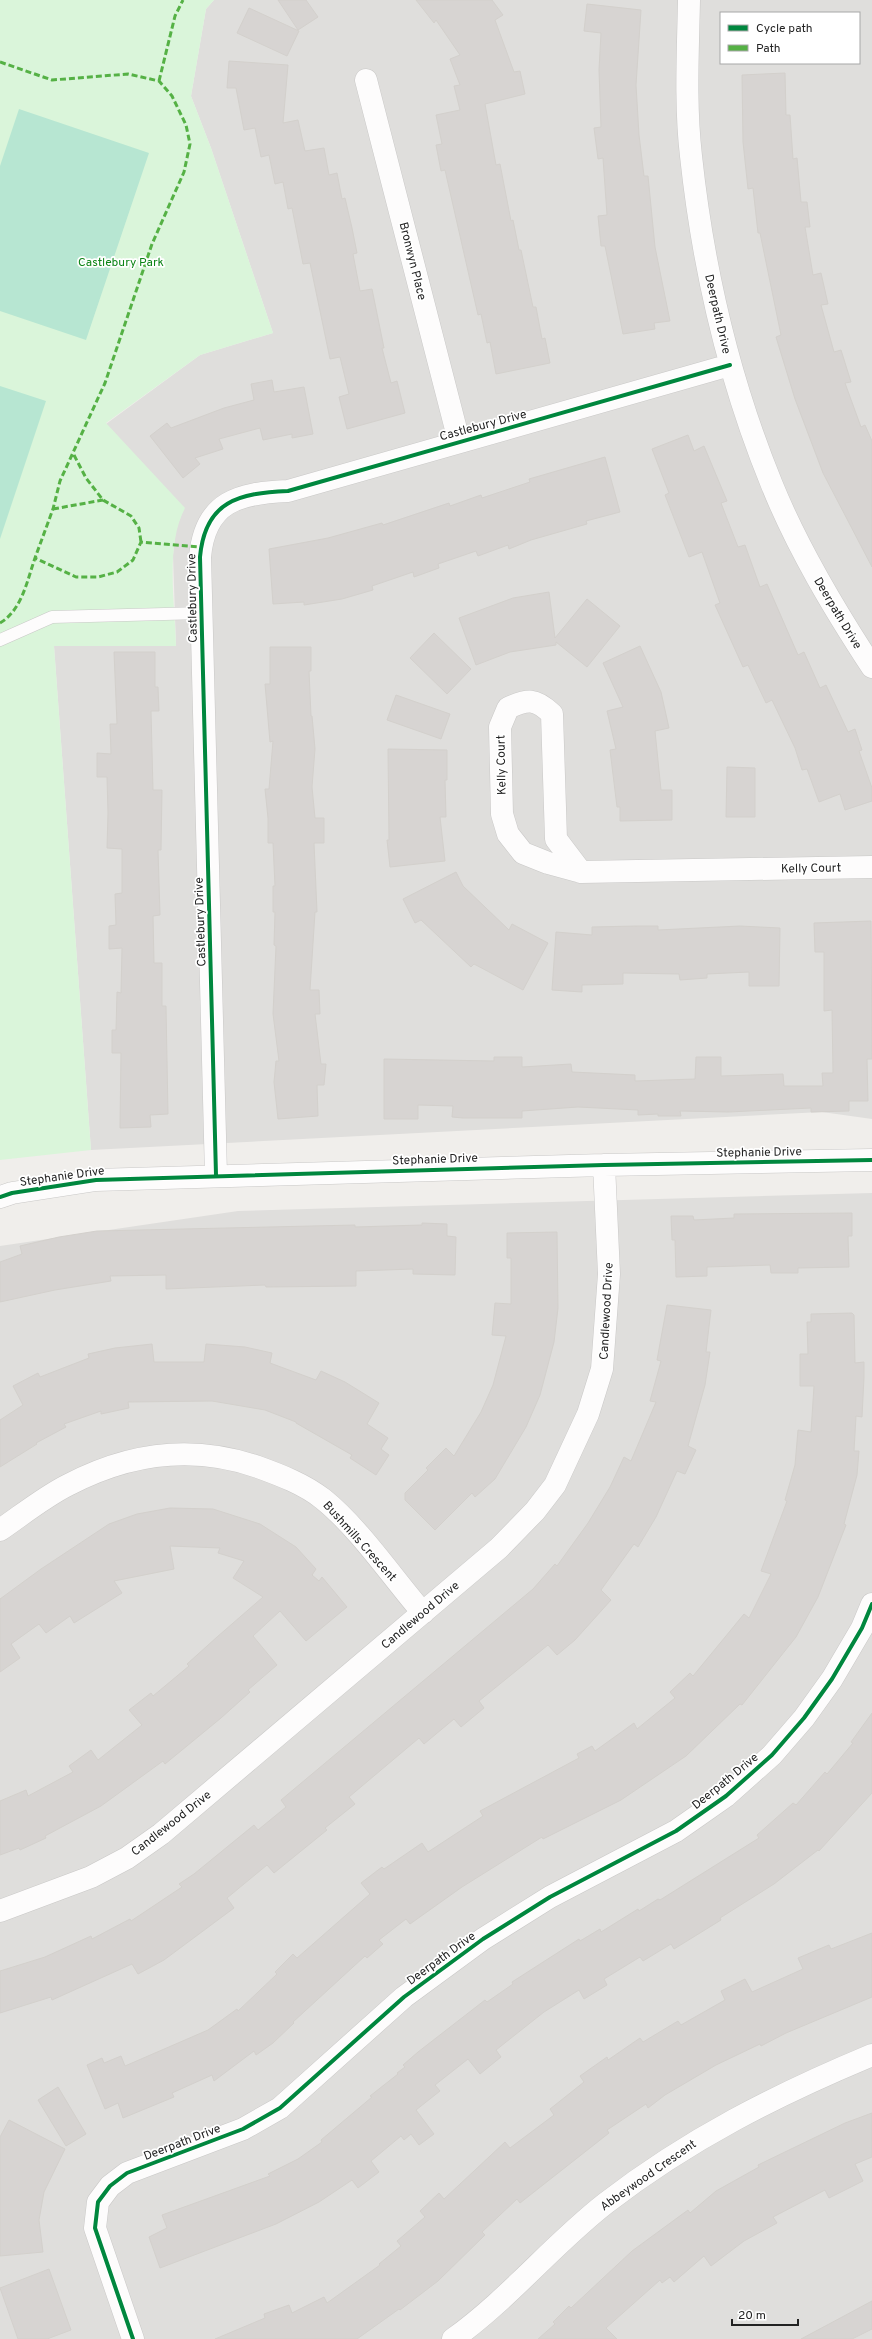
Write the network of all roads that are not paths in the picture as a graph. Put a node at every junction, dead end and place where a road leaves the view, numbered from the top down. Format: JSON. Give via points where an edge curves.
{"nodes":[{"id":1,"x":689,"y":0,"type":"edge"},
{"id":2,"x":366,"y":80,"type":"dead end"},
{"id":3,"x":730,"y":366,"type":"junction"},
{"id":4,"x":459,"y":441,"type":"junction"},
{"id":5,"x":202,"y":613,"type":"junction"},
{"id":6,"x":0,"y":640,"type":"edge"},
{"id":7,"x":872,"y":667,"type":"edge"},
{"id":8,"x":872,"y":867,"type":"edge"},
{"id":9,"x":581,"y":872,"type":"junction"},
{"id":10,"x":872,"y":1160,"type":"edge"},
{"id":11,"x":604,"y":1165,"type":"junction"},
{"id":12,"x":216,"y":1175,"type":"junction"},
{"id":13,"x":0,"y":1197,"type":"edge"},
{"id":14,"x":0,"y":1530,"type":"edge"},
{"id":15,"x":872,"y":1604,"type":"edge"},
{"id":16,"x":422,"y":1613,"type":"junction"},
{"id":17,"x":0,"y":1911,"type":"edge"},
{"id":18,"x":872,"y":2055,"type":"edge"},
{"id":19,"x":133,"y":2339,"type":"edge"},
{"id":20,"x":453,"y":2339,"type":"edge"}],
"edges":[{"from":1,"to":3,"type":"street","name":"Deerpath Drive","via":[[690,155],[709,275]]},
{"from":2,"to":4,"type":"street","name":"Bronwyn Place"},
{"from":3,"to":4,"type":"street","name":"Castlebury Drive"},
{"from":3,"to":7,"type":"street","name":"Deerpath Drive","via":[[775,492],[810,565],[841,621]]},
{"from":4,"to":5,"type":"street","name":"Castlebury Drive","via":[[288,491],[250,494],[228,503],[212,517],[201,547]]},
{"from":5,"to":6,"type":"lane","via":[[52,617]]},
{"from":5,"to":12,"type":"street","name":"Castlebury Drive"},
{"from":8,"to":9,"type":"street","name":"Kelly Court"},
{"from":9,"to":9,"type":"street","name":"Kelly Court","via":[[556,839],[552,714],[541,704],[525,700],[508,708],[500,727],[502,814],[508,834],[523,853]]},
{"from":10,"to":11,"type":"street","name":"Stephanie Drive"},
{"from":11,"to":12,"type":"street","name":"Stephanie Drive"},
{"from":11,"to":16,"type":"street","name":"Candlewood Drive","via":[[609,1274],[608,1321],[602,1369],[588,1414],[555,1485],[536,1512],[499,1548]]},
{"from":12,"to":13,"type":"street","name":"Stephanie Drive","via":[[96,1180]]},
{"from":14,"to":16,"type":"street","name":"Bushmills Crescent","via":[[67,1486],[108,1467],[155,1455],[233,1458],[285,1476],[323,1498],[353,1529]]},
{"from":15,"to":19,"type":"street","name":"Deerpath Drive","via":[[862,1628],[832,1679],[804,1718],[772,1755],[726,1796],[676,1831],[550,1897],[483,1939],[404,1997],[280,2108],[243,2129],[128,2173],[110,2186],[98,2202],[94,2228]]},
{"from":16,"to":17,"type":"street","name":"Candlewood Drive","via":[[161,1834],[127,1858],[91,1877]]},
{"from":18,"to":20,"type":"street","name":"Abbeywood Crescent","via":[[805,2082],[749,2110],[650,2170],[570,2234],[516,2287]]}]}
